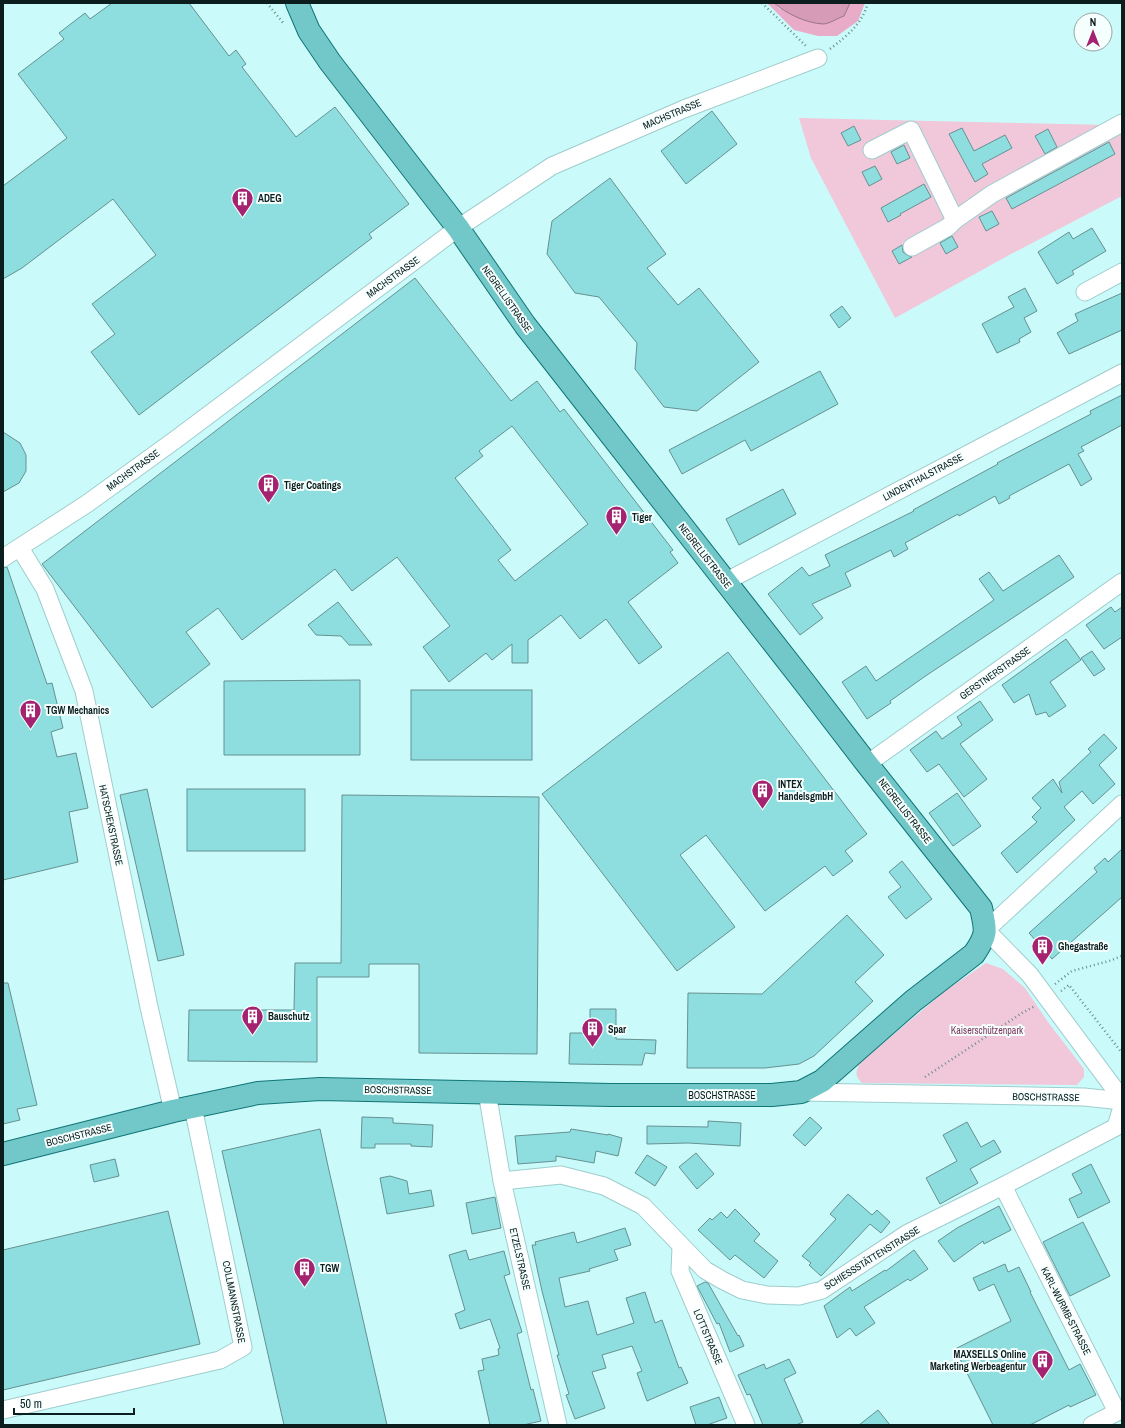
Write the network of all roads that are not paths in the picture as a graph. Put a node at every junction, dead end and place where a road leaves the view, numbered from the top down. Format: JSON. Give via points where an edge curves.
{"nodes":[{"id":1,"x":297,"y":3,"type":"edge"},
{"id":2,"x":818,"y":58,"type":"road end"},
{"id":3,"x":1122,"y":123,"type":"edge"},
{"id":4,"x":872,"y":150,"type":"dead end"},
{"id":5,"x":955,"y":220,"type":"junction"},
{"id":6,"x":458,"y":228,"type":"junction"},
{"id":7,"x":912,"y":247,"type":"dead end"},
{"id":8,"x":1122,"y":272,"type":"edge"},
{"id":9,"x":1085,"y":292,"type":"dead end"},
{"id":10,"x":1122,"y":372,"type":"edge"},
{"id":11,"x":20,"y":548,"type":"junction"},
{"id":12,"x":3,"y":558,"type":"edge"},
{"id":13,"x":725,"y":582,"type":"junction"},
{"id":14,"x":1122,"y":582,"type":"edge"},
{"id":15,"x":867,"y":764,"type":"junction"},
{"id":16,"x":1122,"y":804,"type":"edge"},
{"id":17,"x":986,"y":930,"type":"junction"},
{"id":18,"x":487,"y":1092,"type":"junction"},
{"id":19,"x":801,"y":1092,"type":"junction"},
{"id":20,"x":1122,"y":1100,"type":"edge"},
{"id":21,"x":1122,"y":1107,"type":"edge"},
{"id":22,"x":183,"y":1109,"type":"junction"},
{"id":23,"x":3,"y":1154,"type":"edge"},
{"id":24,"x":502,"y":1180,"type":"junction"},
{"id":25,"x":1003,"y":1186,"type":"junction"},
{"id":26,"x":681,"y":1247,"type":"junction"},
{"id":27,"x":3,"y":1410,"type":"edge"},
{"id":28,"x":558,"y":1425,"type":"edge"},
{"id":29,"x":746,"y":1425,"type":"edge"},
{"id":30,"x":1092,"y":1425,"type":"edge"}],
"edges":[{"from":1,"to":6,"type":"main road","name":"NEGRELLISTRASSE","via":[[309,31],[330,62]]},
{"from":2,"to":6,"type":"street","name":"MACHSTRASSE","via":[[684,108],[552,166]]},
{"from":3,"to":5,"type":"street","via":[[992,194]]},
{"from":4,"to":5,"type":"street","via":[[911,130]]},
{"from":5,"to":7,"type":"street","via":[[948,227]]},
{"from":6,"to":11,"type":"street","name":"MACHSTRASSE","via":[[175,440]]},
{"from":6,"to":13,"type":"main road","name":"NEGRELLISTRASSE","via":[[525,325]]},
{"from":8,"to":9,"type":"street"},
{"from":10,"to":13,"type":"street","name":"LINDENTHALSTRASSE"},
{"from":11,"to":12,"type":"street","name":"MACHSTRASSE"},
{"from":11,"to":22,"type":"street","name":"HATSCHEKSTRASSE","via":[[45,589],[84,691],[149,1007]]},
{"from":13,"to":15,"type":"main road","name":"NEGRELLISTRASSE"},
{"from":14,"to":15,"type":"street","name":"GERSTNERSTRASSE"},
{"from":15,"to":17,"type":"main road","name":"NEGRELLISTRASSE","via":[[981,908]]},
{"from":16,"to":17,"type":"street"},
{"from":17,"to":19,"type":"main road","name":"BOSCHSTRASSE","via":[[974,954],[913,1001],[822,1081]]},
{"from":17,"to":20,"type":"street","via":[[1030,976]]},
{"from":18,"to":19,"type":"main road","name":"BOSCHSTRASSE"},
{"from":18,"to":22,"type":"main road","name":"BOSCHSTRASSE","via":[[320,1089],[258,1093]]},
{"from":18,"to":24,"type":"street","name":"ETZELSTRASSE"},
{"from":19,"to":20,"type":"street","name":"BOSCHSTRASSE"},
{"from":21,"to":25,"type":"street","name":"SCHIESSSTÄTTENSTRASSE","via":[[1116,1127]]},
{"from":22,"to":23,"type":"main road","name":"BOSCHSTRASSE"},
{"from":22,"to":27,"type":"street","name":"COLLMANNSTRASSE","via":[[243,1347],[220,1360]]},
{"from":24,"to":26,"type":"street","name":"SCHIESSSTÄTTENSTRASSE","via":[[561,1175],[604,1186],[643,1206]]},
{"from":24,"to":28,"type":"street","name":"ETZELSTRASSE"},
{"from":25,"to":26,"type":"street","name":"SCHIESSSTÄTTENSTRASSE","via":[[908,1233],[822,1290],[799,1296],[742,1290],[705,1270]]},
{"from":25,"to":30,"type":"street","name":"KARL-WURMB-STRASSE","via":[[1117,1412]]},
{"from":26,"to":29,"type":"street","name":"LOTTSTRASSE","via":[[680,1271]]}]}
